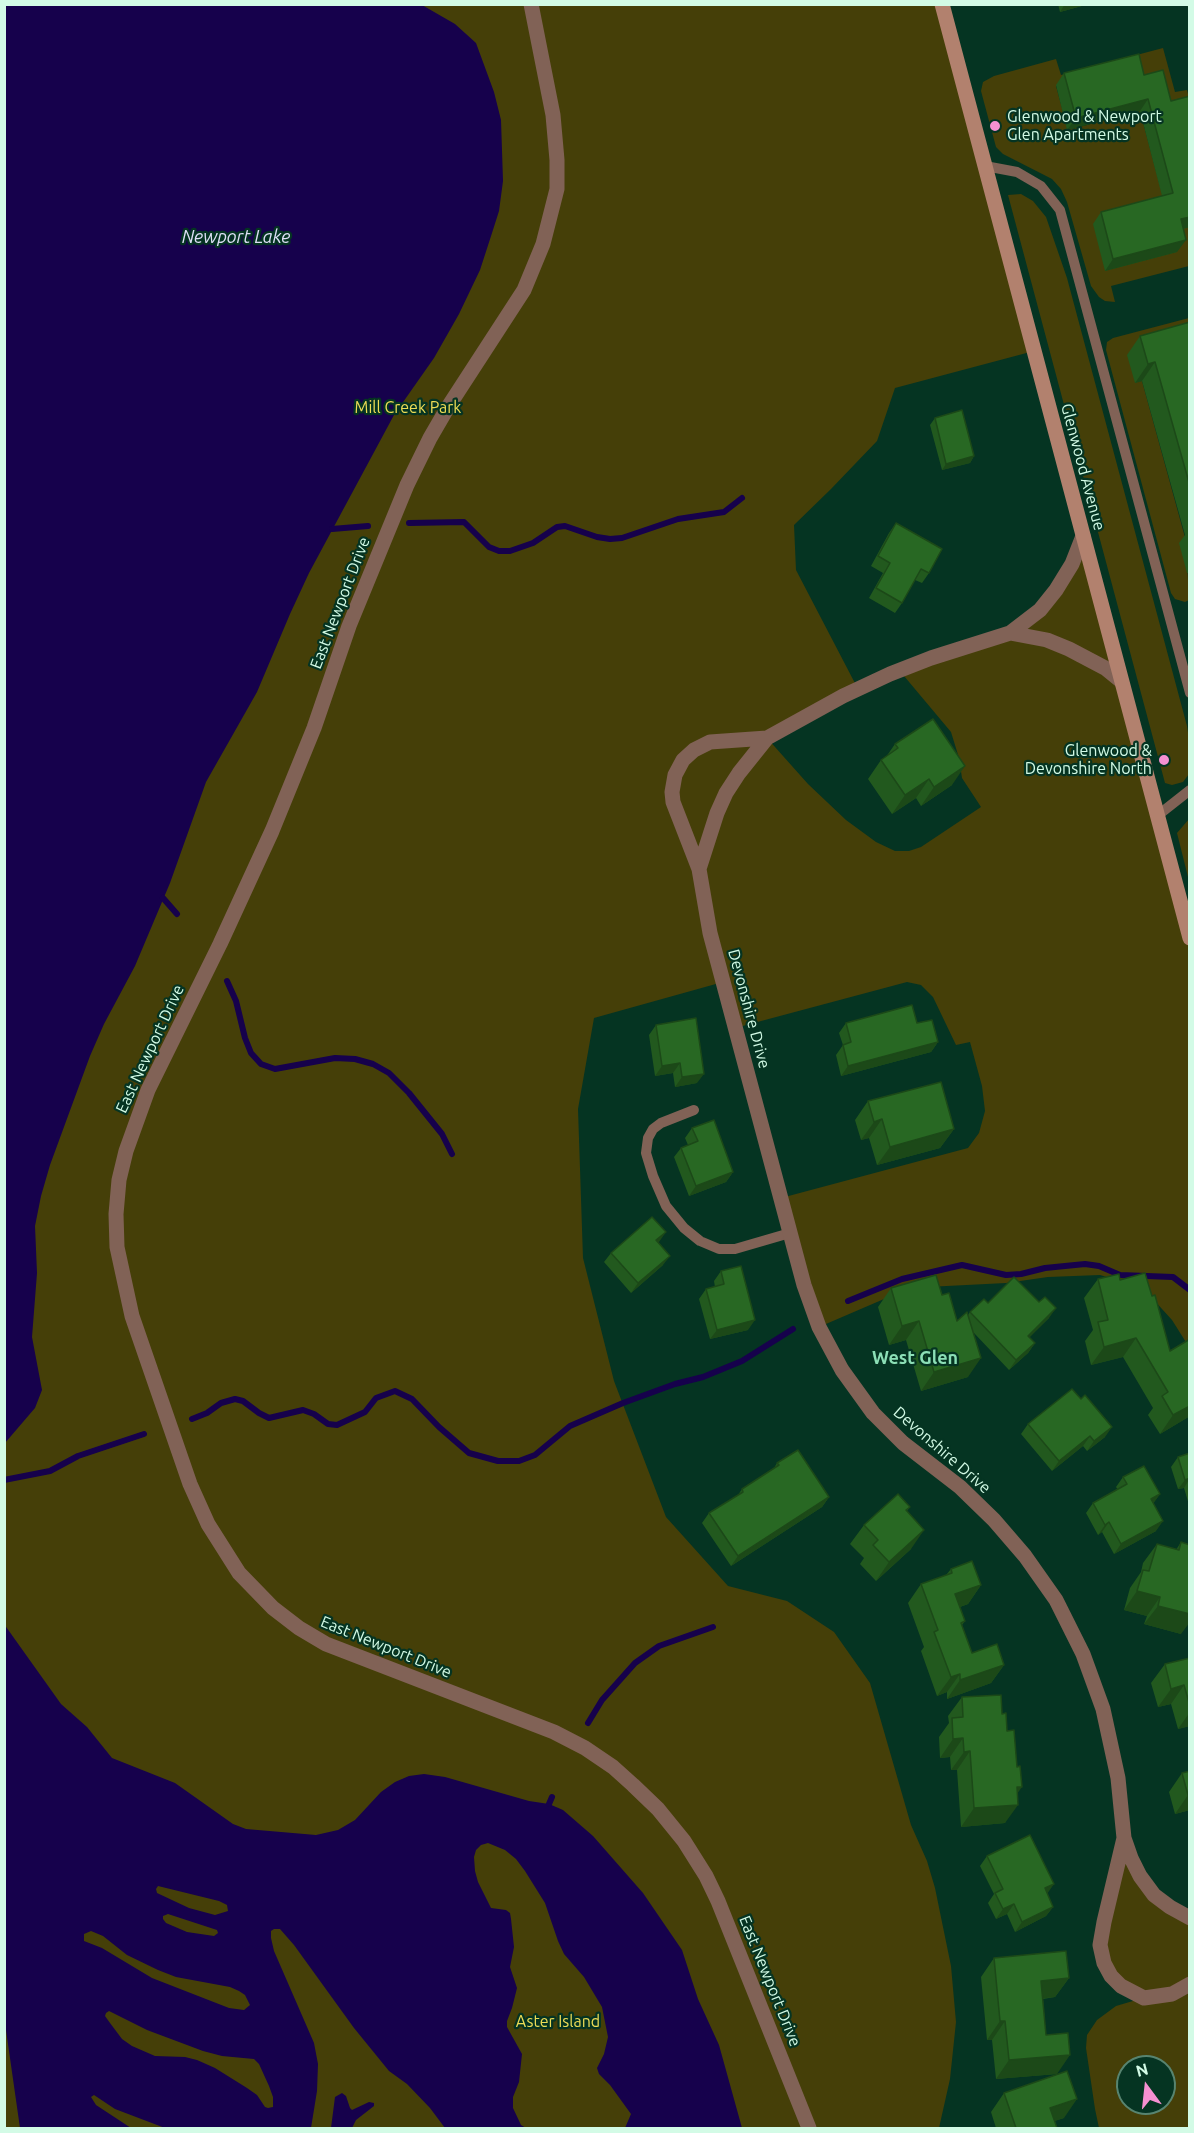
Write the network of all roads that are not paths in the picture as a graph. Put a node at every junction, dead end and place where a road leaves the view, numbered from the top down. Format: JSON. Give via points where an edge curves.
{"nodes":[{"id":1,"x":531,"y":4,"type":"edge"},
{"id":2,"x":942,"y":4,"type":"edge"},
{"id":3,"x":985,"y":166,"type":"junction"},
{"id":4,"x":1083,"y":536,"type":"junction"},
{"id":5,"x":1010,"y":633,"type":"junction"},
{"id":6,"x":1121,"y":681,"type":"junction"},
{"id":7,"x":1190,"y":693,"type":"edge"},
{"id":8,"x":767,"y":738,"type":"junction"},
{"id":9,"x":1190,"y":790,"type":"edge"},
{"id":10,"x":1157,"y":816,"type":"junction"},
{"id":11,"x":699,"y":869,"type":"junction"},
{"id":12,"x":1190,"y":938,"type":"edge"},
{"id":13,"x":694,"y":1110,"type":"dead end"},
{"id":14,"x":790,"y":1233,"type":"junction"},
{"id":15,"x":1124,"y":1838,"type":"junction"},
{"id":16,"x":1190,"y":1918,"type":"edge"},
{"id":17,"x":1190,"y":1984,"type":"edge"},
{"id":18,"x":809,"y":2128,"type":"edge"}],
"edges":[{"from":1,"to":18,"type":"street","name":"East Newport Drive","via":[[553,115],[557,160],[557,189],[543,244],[524,290],[442,417],[406,485],[272,831],[148,1090],[119,1180],[117,1247],[132,1316],[190,1484],[208,1524],[239,1573],[273,1608],[326,1644],[554,1732],[613,1767],[658,1809],[684,1840],[718,1901]]},
{"from":2,"to":3,"type":"street","name":"Glenwood Avenue"},
{"from":3,"to":4,"type":"street","name":"Glenwood Avenue"},
{"from":3,"to":7,"type":"lane","via":[[1017,172],[1041,186],[1060,210]]},
{"from":4,"to":5,"type":"street","name":"Devonshire Drive","via":[[1056,590],[1040,610]]},
{"from":4,"to":6,"type":"street","name":"Glenwood Avenue"},
{"from":5,"to":6,"type":"street","name":"Devonshire Drive","via":[[1069,649]]},
{"from":5,"to":8,"type":"street","name":"Devonshire Drive","via":[[890,674]]},
{"from":6,"to":10,"type":"street","name":"Glenwood Avenue"},
{"from":8,"to":11,"type":"street","name":"Devonshire Drive","via":[[726,794]]},
{"from":8,"to":11,"type":"street","name":"Devonshire Drive","via":[[710,742],[683,760],[675,775],[673,802]]},
{"from":9,"to":10,"type":"lane"},
{"from":10,"to":12,"type":"street","name":"Glenwood Avenue"},
{"from":11,"to":14,"type":"street","name":"Devonshire Drive","via":[[710,933]]},
{"from":13,"to":14,"type":"lane","via":[[661,1123],[648,1138],[646,1153],[652,1176],[666,1206],[700,1241],[719,1249],[735,1249]]},
{"from":14,"to":15,"type":"street","name":"Devonshire Drive","via":[[819,1327],[859,1395],[903,1443],[960,1487],[994,1520],[1026,1556],[1056,1600],[1083,1654],[1103,1709],[1118,1778]]},
{"from":15,"to":16,"type":"street","name":"Devonshire Drive","via":[[1140,1876],[1154,1895]]},
{"from":15,"to":17,"type":"street","name":"Devonshire Drive","via":[[1100,1945],[1104,1963],[1121,1986],[1144,1998],[1172,1995]]}]}
